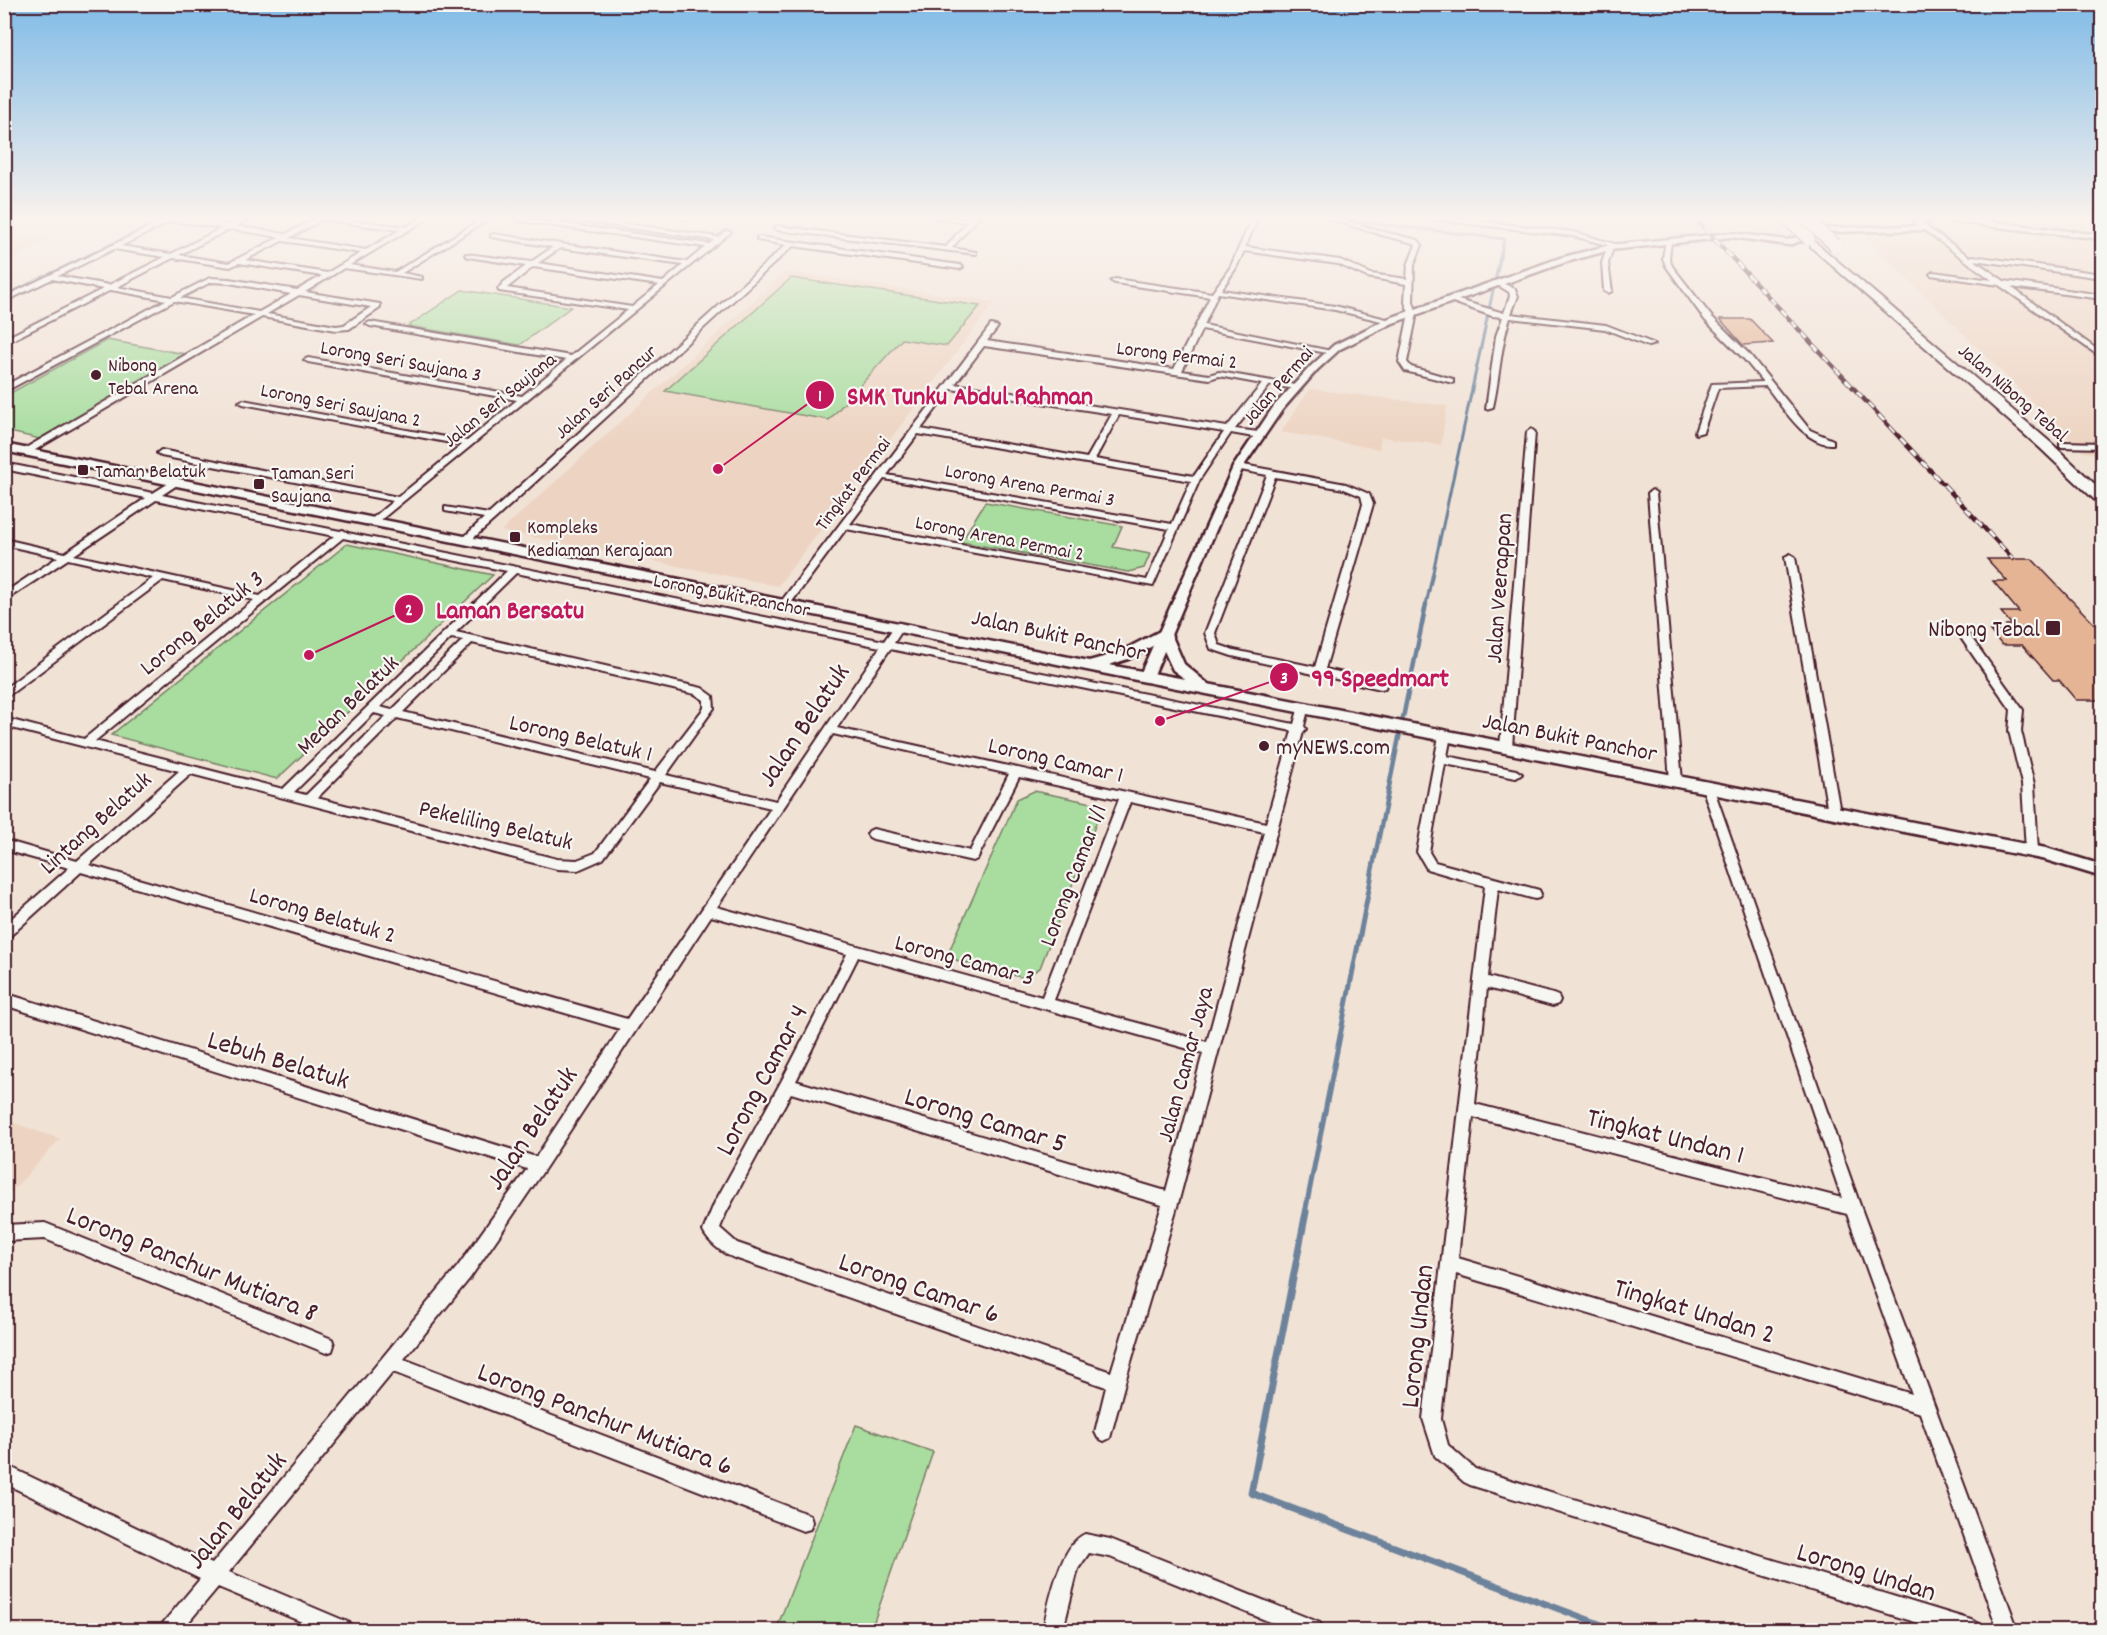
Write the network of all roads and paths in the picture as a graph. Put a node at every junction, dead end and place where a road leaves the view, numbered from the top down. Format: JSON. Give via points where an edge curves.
{"nodes":[{"id":1,"x":19,"y":292,"type":"edge"},
{"id":2,"x":102,"y":292,"type":"edge"},
{"id":3,"x":131,"y":292,"type":"edge"},
{"id":4,"x":185,"y":292,"type":"edge"},
{"id":5,"x":298,"y":292,"type":"edge"},
{"id":6,"x":300,"y":292,"type":"edge"},
{"id":7,"x":529,"y":292,"type":"edge"},
{"id":8,"x":655,"y":292,"type":"edge"},
{"id":9,"x":738,"y":292,"type":"edge"},
{"id":10,"x":1209,"y":292,"type":"edge"},
{"id":11,"x":1409,"y":292,"type":"edge"},
{"id":12,"x":1471,"y":292,"type":"edge"},
{"id":13,"x":1513,"y":292,"type":"edge"},
{"id":14,"x":1689,"y":292,"type":"edge"},
{"id":15,"x":1870,"y":292,"type":"edge"},
{"id":16,"x":1889,"y":292,"type":"edge"},
{"id":17,"x":2016,"y":292,"type":"edge"},
{"id":18,"x":2068,"y":292,"type":"edge"},
{"id":19,"x":1215,"y":293,"type":"junction"},
{"id":20,"x":2103,"y":297,"type":"edge"},
{"id":21,"x":4,"y":300,"type":"edge"},
{"id":22,"x":169,"y":300,"type":"junction"},
{"id":23,"x":1450,"y":300,"type":"junction"},
{"id":24,"x":634,"y":309,"type":"junction"},
{"id":25,"x":1413,"y":313,"type":"junction"},
{"id":26,"x":1508,"y":314,"type":"junction"},
{"id":27,"x":259,"y":316,"type":"junction"},
{"id":28,"x":1390,"y":321,"type":"junction"},
{"id":29,"x":370,"y":324,"type":"dead end"},
{"id":30,"x":994,"y":327,"type":"dead end"},
{"id":31,"x":1199,"y":327,"type":"junction"},
{"id":32,"x":4,"y":342,"type":"edge"},
{"id":33,"x":982,"y":343,"type":"junction"},
{"id":34,"x":1652,"y":344,"type":"dead end"},
{"id":35,"x":1332,"y":352,"type":"junction"},
{"id":36,"x":2103,"y":356,"type":"edge"},
{"id":37,"x":574,"y":359,"type":"junction"},
{"id":38,"x":308,"y":360,"type":"dead end"},
{"id":39,"x":1177,"y":372,"type":"junction"},
{"id":40,"x":1450,"y":381,"type":"dead end"},
{"id":41,"x":1268,"y":382,"type":"junction"},
{"id":42,"x":1768,"y":384,"type":"junction"},
{"id":43,"x":949,"y":386,"type":"junction"},
{"id":44,"x":1296,"y":387,"type":"junction"},
{"id":45,"x":4,"y":390,"type":"edge"},
{"id":46,"x":525,"y":399,"type":"junction"},
{"id":47,"x":243,"y":402,"type":"dead end"},
{"id":48,"x":1489,"y":407,"type":"dead end"},
{"id":49,"x":1117,"y":411,"type":"junction"},
{"id":50,"x":1230,"y":429,"type":"junction"},
{"id":51,"x":915,"y":431,"type":"junction"},
{"id":52,"x":1531,"y":432,"type":"dead end"},
{"id":53,"x":1699,"y":432,"type":"dead end"},
{"id":54,"x":1259,"y":435,"type":"junction"},
{"id":55,"x":1830,"y":442,"type":"dead end"},
{"id":56,"x":469,"y":444,"type":"junction"},
{"id":57,"x":2062,"y":445,"type":"junction"},
{"id":58,"x":2103,"y":446,"type":"edge"},
{"id":59,"x":4,"y":447,"type":"edge"},
{"id":60,"x":27,"y":452,"type":"junction"},
{"id":61,"x":161,"y":453,"type":"dead end"},
{"id":62,"x":1090,"y":461,"type":"junction"},
{"id":63,"x":4,"y":466,"type":"edge"},
{"id":64,"x":1238,"y":467,"type":"junction"},
{"id":65,"x":1272,"y":474,"type":"junction"},
{"id":66,"x":880,"y":476,"type":"junction"},
{"id":67,"x":1196,"y":479,"type":"junction"},
{"id":68,"x":177,"y":482,"type":"junction"},
{"id":69,"x":2103,"y":482,"type":"edge"},
{"id":70,"x":1652,"y":493,"type":"dead end"},
{"id":71,"x":156,"y":496,"type":"junction"},
{"id":72,"x":2103,"y":499,"type":"edge"},
{"id":73,"x":402,"y":500,"type":"junction"},
{"id":74,"x":448,"y":508,"type":"dead end"},
{"id":75,"x":492,"y":517,"type":"junction"},
{"id":76,"x":374,"y":521,"type":"junction"},
{"id":77,"x":843,"y":526,"type":"junction"},
{"id":78,"x":1174,"y":527,"type":"junction"},
{"id":79,"x":343,"y":534,"type":"junction"},
{"id":80,"x":467,"y":539,"type":"junction"},
{"id":81,"x":4,"y":542,"type":"edge"},
{"id":82,"x":67,"y":556,"type":"junction"},
{"id":83,"x":1790,"y":557,"type":"dead end"},
{"id":84,"x":515,"y":568,"type":"junction"},
{"id":85,"x":161,"y":577,"type":"junction"},
{"id":86,"x":4,"y":598,"type":"edge"},
{"id":87,"x":262,"y":599,"type":"junction"},
{"id":88,"x":783,"y":605,"type":"junction"},
{"id":89,"x":900,"y":626,"type":"junction"},
{"id":90,"x":448,"y":634,"type":"junction"},
{"id":91,"x":1164,"y":634,"type":"junction"},
{"id":92,"x":1966,"y":638,"type":"dead end"},
{"id":93,"x":470,"y":639,"type":"junction"},
{"id":94,"x":888,"y":644,"type":"junction"},
{"id":95,"x":1089,"y":666,"type":"junction"},
{"id":96,"x":1319,"y":671,"type":"junction"},
{"id":97,"x":1146,"y":677,"type":"junction"},
{"id":98,"x":1381,"y":685,"type":"dead end"},
{"id":99,"x":1207,"y":688,"type":"junction"},
{"id":100,"x":4,"y":695,"type":"edge"},
{"id":101,"x":1304,"y":706,"type":"junction"},
{"id":102,"x":373,"y":709,"type":"junction"},
{"id":103,"x":395,"y":714,"type":"junction"},
{"id":104,"x":4,"y":722,"type":"edge"},
{"id":105,"x":1300,"y":729,"type":"junction"},
{"id":106,"x":831,"y":730,"type":"junction"},
{"id":107,"x":1446,"y":736,"type":"junction"},
{"id":108,"x":86,"y":743,"type":"junction"},
{"id":109,"x":1506,"y":747,"type":"junction"},
{"id":110,"x":1441,"y":759,"type":"junction"},
{"id":111,"x":189,"y":769,"type":"junction"},
{"id":112,"x":1016,"y":772,"type":"junction"},
{"id":113,"x":1516,"y":774,"type":"dead end"},
{"id":114,"x":658,"y":776,"type":"junction"},
{"id":115,"x":1676,"y":781,"type":"junction"},
{"id":116,"x":1708,"y":787,"type":"junction"},
{"id":117,"x":285,"y":794,"type":"junction"},
{"id":118,"x":1126,"y":797,"type":"junction"},
{"id":119,"x":308,"y":800,"type":"junction"},
{"id":120,"x":779,"y":806,"type":"junction"},
{"id":121,"x":1834,"y":812,"type":"junction"},
{"id":122,"x":1272,"y":829,"type":"junction"},
{"id":123,"x":873,"y":834,"type":"dead end"},
{"id":124,"x":4,"y":845,"type":"edge"},
{"id":125,"x":2032,"y":851,"type":"junction"},
{"id":126,"x":79,"y":867,"type":"junction"},
{"id":127,"x":2103,"y":871,"type":"edge"},
{"id":128,"x":1492,"y":883,"type":"junction"},
{"id":129,"x":1535,"y":894,"type":"dead end"},
{"id":130,"x":709,"y":910,"type":"junction"},
{"id":131,"x":4,"y":933,"type":"edge"},
{"id":132,"x":854,"y":952,"type":"junction"},
{"id":133,"x":1481,"y":981,"type":"junction"},
{"id":134,"x":4,"y":999,"type":"edge"},
{"id":135,"x":1554,"y":1000,"type":"dead end"},
{"id":136,"x":1046,"y":1004,"type":"junction"},
{"id":137,"x":630,"y":1026,"type":"junction"},
{"id":138,"x":1210,"y":1049,"type":"junction"},
{"id":139,"x":787,"y":1085,"type":"junction"},
{"id":140,"x":1467,"y":1109,"type":"junction"},
{"id":141,"x":538,"y":1165,"type":"junction"},
{"id":142,"x":1171,"y":1200,"type":"junction"},
{"id":143,"x":1853,"y":1208,"type":"junction"},
{"id":144,"x":711,"y":1231,"type":"joint"},
{"id":145,"x":4,"y":1233,"type":"edge"},
{"id":146,"x":1450,"y":1264,"type":"junction"},
{"id":147,"x":326,"y":1345,"type":"dead end"},
{"id":148,"x":390,"y":1362,"type":"junction"},
{"id":149,"x":1116,"y":1382,"type":"junction"},
{"id":150,"x":1925,"y":1406,"type":"junction"},
{"id":151,"x":1104,"y":1432,"type":"dead end"},
{"id":152,"x":4,"y":1473,"type":"edge"},
{"id":153,"x":803,"y":1522,"type":"dead end"},
{"id":154,"x":215,"y":1575,"type":"junction"},
{"id":155,"x":170,"y":1630,"type":"edge"},
{"id":156,"x":343,"y":1630,"type":"edge"},
{"id":157,"x":1053,"y":1630,"type":"edge"},
{"id":158,"x":1312,"y":1630,"type":"edge"},
{"id":159,"x":1971,"y":1630,"type":"edge"},
{"id":160,"x":2008,"y":1630,"type":"edge"}],
"edges":[{"from":1,"to":21,"type":"street"},
{"from":2,"to":32,"type":"street"},
{"from":3,"to":22,"type":"street"},
{"from":4,"to":22,"type":"street"},
{"from":5,"to":27,"type":"street"},
{"from":6,"to":27,"type":"street","via":[[376,308],[346,327],[336,328]]},
{"from":7,"to":24,"type":"street"},
{"from":8,"to":24,"type":"street","name":"Jalan Seri Saujana"},
{"from":9,"to":75,"type":"street","name":"Jalan Seri Pancur"},
{"from":10,"to":19,"type":"street"},
{"from":11,"to":25,"type":"street"},
{"from":12,"to":23,"type":"street","name":"Jalan Permai"},
{"from":13,"to":26,"type":"street"},
{"from":14,"to":42,"type":"street"},
{"from":15,"to":72,"type":"highway","name":"Jalan Nibong Tebal","bridge":true},
{"from":16,"to":57,"type":"highway","name":"Jalan Nibong Tebal","bridge":true},
{"from":17,"to":36,"type":"street"},
{"from":18,"to":20,"type":"street"},
{"from":19,"to":28,"type":"street","via":[[1335,308]]},
{"from":19,"to":31,"type":"street"},
{"from":22,"to":27,"type":"street"},
{"from":22,"to":45,"type":"street"},
{"from":23,"to":25,"type":"street","name":"Jalan Permai"},
{"from":23,"to":26,"type":"street","via":[[1495,315]]},
{"from":24,"to":37,"type":"street","name":"Jalan Seri Saujana"},
{"from":25,"to":28,"type":"street","name":"Jalan Permai"},
{"from":25,"to":40,"type":"street","via":[[1403,362],[1408,369]]},
{"from":26,"to":34,"type":"street","via":[[1606,327]]},
{"from":26,"to":48,"type":"street","via":[[1500,336]]},
{"from":27,"to":60,"type":"street"},
{"from":28,"to":35,"type":"street","name":"Jalan Permai"},
{"from":29,"to":37,"type":"street"},
{"from":30,"to":33,"type":"street","name":"Tingkat Permai"},
{"from":31,"to":35,"type":"street"},
{"from":31,"to":39,"type":"street"},
{"from":33,"to":39,"type":"street","name":"Lorong Permai 2"},
{"from":33,"to":43,"type":"street","name":"Tingkat Permai"},
{"from":35,"to":44,"type":"street","name":"Jalan Permai"},
{"from":37,"to":46,"type":"street","name":"Jalan Seri Saujana"},
{"from":38,"to":46,"type":"street","name":"Lorong Seri Saujana 3"},
{"from":39,"to":41,"type":"street","name":"Lorong Permai 2"},
{"from":41,"to":44,"type":"street","name":"Lorong Permai 2"},
{"from":41,"to":50,"type":"street"},
{"from":42,"to":53,"type":"street","via":[[1715,386]]},
{"from":42,"to":55,"type":"street","via":[[1807,432]]},
{"from":43,"to":49,"type":"street"},
{"from":43,"to":51,"type":"street","name":"Tingkat Permai"},
{"from":44,"to":54,"type":"street","name":"Jalan Permai"},
{"from":46,"to":56,"type":"street","name":"Jalan Seri Saujana"},
{"from":47,"to":56,"type":"street","name":"Lorong Seri Saujana 2"},
{"from":49,"to":50,"type":"street"},
{"from":49,"to":62,"type":"street"},
{"from":50,"to":54,"type":"street"},
{"from":50,"to":67,"type":"street"},
{"from":51,"to":62,"type":"street"},
{"from":51,"to":66,"type":"street","name":"Tingkat Permai"},
{"from":52,"to":109,"type":"street","name":"Jalan Veerappan"},
{"from":54,"to":64,"type":"street","name":"Jalan Permai"},
{"from":56,"to":73,"type":"street","name":"Jalan Seri Saujana"},
{"from":57,"to":58,"type":"street"},
{"from":57,"to":69,"type":"highway","name":"Jalan Nibong Tebal"},
{"from":59,"to":60,"type":"main road","name":"Jalan Bukit Panchor"},
{"from":60,"to":68,"type":"main road","name":"Jalan Bukit Panchor"},
{"from":61,"to":73,"type":"street"},
{"from":62,"to":67,"type":"street"},
{"from":63,"to":71,"type":"street","name":"Lorong Bukit Panchor"},
{"from":64,"to":65,"type":"street"},
{"from":64,"to":91,"type":"street","name":"Jalan Permai"},
{"from":65,"to":96,"type":"street","via":[[1346,487],[1365,494],[1368,504]]},
{"from":65,"to":96,"type":"street","via":[[1210,633],[1215,646],[1232,653]]},
{"from":66,"to":77,"type":"street","name":"Tingkat Permai"},
{"from":66,"to":78,"type":"street","name":"Lorong Arena Permai 3"},
{"from":67,"to":78,"type":"street"},
{"from":68,"to":71,"type":"street"},
{"from":68,"to":76,"type":"main road","name":"Jalan Bukit Panchor"},
{"from":70,"to":115,"type":"street"},
{"from":71,"to":79,"type":"street","name":"Lorong Bukit Panchor"},
{"from":71,"to":82,"type":"street"},
{"from":73,"to":76,"type":"street","name":"Jalan Seri Saujana"},
{"from":74,"to":75,"type":"street"},
{"from":75,"to":80,"type":"street","name":"Jalan Seri Pancur"},
{"from":76,"to":80,"type":"main road","name":"Jalan Bukit Panchor"},
{"from":77,"to":78,"type":"street","name":"Lorong Arena Permai 2","via":[[1150,584]]},
{"from":77,"to":88,"type":"street","name":"Tingkat Permai"},
{"from":79,"to":84,"type":"street","name":"Lorong Bukit Panchor"},
{"from":79,"to":87,"type":"street","name":"Lorong Belatuk 3"},
{"from":80,"to":88,"type":"main road","name":"Jalan Bukit Panchor"},
{"from":81,"to":82,"type":"street"},
{"from":82,"to":85,"type":"street"},
{"from":82,"to":86,"type":"street"},
{"from":83,"to":121,"type":"street"},
{"from":84,"to":90,"type":"street","name":"Medan Belatuk"},
{"from":84,"to":94,"type":"street","name":"Lorong Bukit Panchor"},
{"from":85,"to":87,"type":"street"},
{"from":85,"to":100,"type":"street"},
{"from":87,"to":108,"type":"street","name":"Lorong Belatuk 3"},
{"from":88,"to":89,"type":"main road","name":"Jalan Bukit Panchor"},
{"from":89,"to":94,"type":"street","name":"Jalan Belatuk"},
{"from":89,"to":95,"type":"main road","name":"Jalan Bukit Panchor"},
{"from":90,"to":93,"type":"street","name":"Pekeliling Belatuk"},
{"from":90,"to":102,"type":"street","name":"Medan Belatuk"},
{"from":91,"to":95,"type":"main road","via":[[1123,656]]},
{"from":91,"to":97,"type":"street","name":"Jalan Permai"},
{"from":91,"to":99,"type":"main road","via":[[1178,667]]},
{"from":92,"to":125,"type":"street","via":[[2017,710],[2015,731],[2028,784]]},
{"from":93,"to":103,"type":"street","name":"Medan Belatuk"},
{"from":93,"to":114,"type":"street","name":"Pekeliling Belatuk","via":[[698,691],[709,699],[709,708]]},
{"from":94,"to":105,"type":"street","name":"Jalan Bukit Panchor"},
{"from":94,"to":106,"type":"street","name":"Jalan Belatuk"},
{"from":95,"to":97,"type":"main road","name":"Jalan Bukit Panchor"},
{"from":96,"to":98,"type":"street"},
{"from":97,"to":99,"type":"main road","name":"Jalan Bukit Panchor"},
{"from":99,"to":101,"type":"main road","name":"Jalan Bukit Panchor"},
{"from":101,"to":105,"type":"street","name":"Jalan Camar Jaya"},
{"from":101,"to":107,"type":"main road","name":"Jalan Bukit Panchor"},
{"from":102,"to":103,"type":"street","name":"Lorong Belatuk 1"},
{"from":102,"to":117,"type":"street","name":"Medan Belatuk"},
{"from":103,"to":114,"type":"street","name":"Lorong Belatuk 1"},
{"from":103,"to":119,"type":"street","name":"Medan Belatuk"},
{"from":104,"to":108,"type":"street","name":"Pekeliling Belatuk"},
{"from":105,"to":122,"type":"street","name":"Jalan Camar Jaya"},
{"from":106,"to":112,"type":"street","name":"Lorong Camar 1"},
{"from":106,"to":120,"type":"street","name":"Jalan Belatuk"},
{"from":107,"to":109,"type":"main road","name":"Jalan Bukit Panchor"},
{"from":107,"to":110,"type":"street"},
{"from":108,"to":111,"type":"street","name":"Pekeliling Belatuk"},
{"from":109,"to":115,"type":"main road","name":"Jalan Bukit Panchor"},
{"from":110,"to":113,"type":"street"},
{"from":110,"to":128,"type":"street","via":[[1423,852],[1431,866]]},
{"from":111,"to":117,"type":"street","name":"Pekeliling Belatuk"},
{"from":111,"to":126,"type":"street","name":"Lintang Belatuk"},
{"from":112,"to":118,"type":"street","name":"Lorong Camar 1"},
{"from":112,"to":123,"type":"street","via":[[973,856]]},
{"from":114,"to":119,"type":"street","name":"Pekeliling Belatuk","via":[[599,856],[578,865],[557,864]]},
{"from":114,"to":120,"type":"street","name":"Lorong Belatuk 1"},
{"from":115,"to":116,"type":"main road","name":"Jalan Bukit Panchor"},
{"from":116,"to":121,"type":"main road","name":"Jalan Bukit Panchor"},
{"from":116,"to":143,"type":"street"},
{"from":117,"to":119,"type":"street","name":"Pekeliling Belatuk"},
{"from":118,"to":122,"type":"street","name":"Lorong Camar 1"},
{"from":118,"to":136,"type":"street","name":"Lorong Camar 1/1"},
{"from":120,"to":130,"type":"street","name":"Jalan Belatuk"},
{"from":121,"to":125,"type":"main road","name":"Jalan Bukit Panchor"},
{"from":122,"to":138,"type":"street","name":"Jalan Camar Jaya"},
{"from":124,"to":126,"type":"street","name":"Lorong Belatuk 2"},
{"from":125,"to":127,"type":"main road","name":"Jalan Bukit Panchor"},
{"from":126,"to":131,"type":"street","name":"Lintang Belatuk"},
{"from":126,"to":137,"type":"street","name":"Lorong Belatuk 2"},
{"from":128,"to":129,"type":"street"},
{"from":128,"to":133,"type":"street","name":"Lorong Undan"},
{"from":130,"to":132,"type":"street","name":"Lorong Camar 3"},
{"from":130,"to":137,"type":"street","name":"Jalan Belatuk"},
{"from":132,"to":136,"type":"street","name":"Lorong Camar 3"},
{"from":132,"to":139,"type":"street","name":"Lorong Camar 4"},
{"from":133,"to":135,"type":"street"},
{"from":133,"to":140,"type":"street","name":"Lorong Undan"},
{"from":134,"to":141,"type":"street","name":"Lebuh Belatuk"},
{"from":136,"to":138,"type":"street","name":"Lorong Camar 3"},
{"from":137,"to":141,"type":"street","name":"Jalan Belatuk"},
{"from":138,"to":142,"type":"street","name":"Jalan Camar Jaya"},
{"from":139,"to":142,"type":"street","name":"Lorong Camar 5"},
{"from":139,"to":144,"type":"street","name":"Lorong Camar 4"},
{"from":140,"to":143,"type":"street","name":"Tingkat Undan 1"},
{"from":140,"to":146,"type":"street","name":"Lorong Undan"},
{"from":141,"to":148,"type":"street","name":"Jalan Belatuk","via":[[464,1272]]},
{"from":142,"to":149,"type":"street","name":"Jalan Camar Jaya"},
{"from":143,"to":150,"type":"street"},
{"from":144,"to":149,"type":"street","name":"Lorong Camar 6","via":[[732,1249]]},
{"from":145,"to":147,"type":"street","name":"Lorong Panchur Mutiara 8","via":[[45,1231]]},
{"from":146,"to":150,"type":"street","name":"Tingkat Undan 2"},
{"from":146,"to":159,"type":"street","name":"Lorong Undan","via":[[1432,1419],[1442,1450],[1470,1476]]},
{"from":148,"to":153,"type":"street","name":"Lorong Panchur Mutiara 6"},
{"from":148,"to":154,"type":"street","name":"Jalan Belatuk"},
{"from":149,"to":151,"type":"street","name":"Jalan Camar Jaya"},
{"from":150,"to":160,"type":"street"},
{"from":152,"to":154,"type":"street"},
{"from":154,"to":155,"type":"street","name":"Jalan Belatuk"},
{"from":154,"to":156,"type":"street"},
{"from":157,"to":158,"type":"street","via":[[1070,1565],[1085,1544],[1110,1548]]}]}
